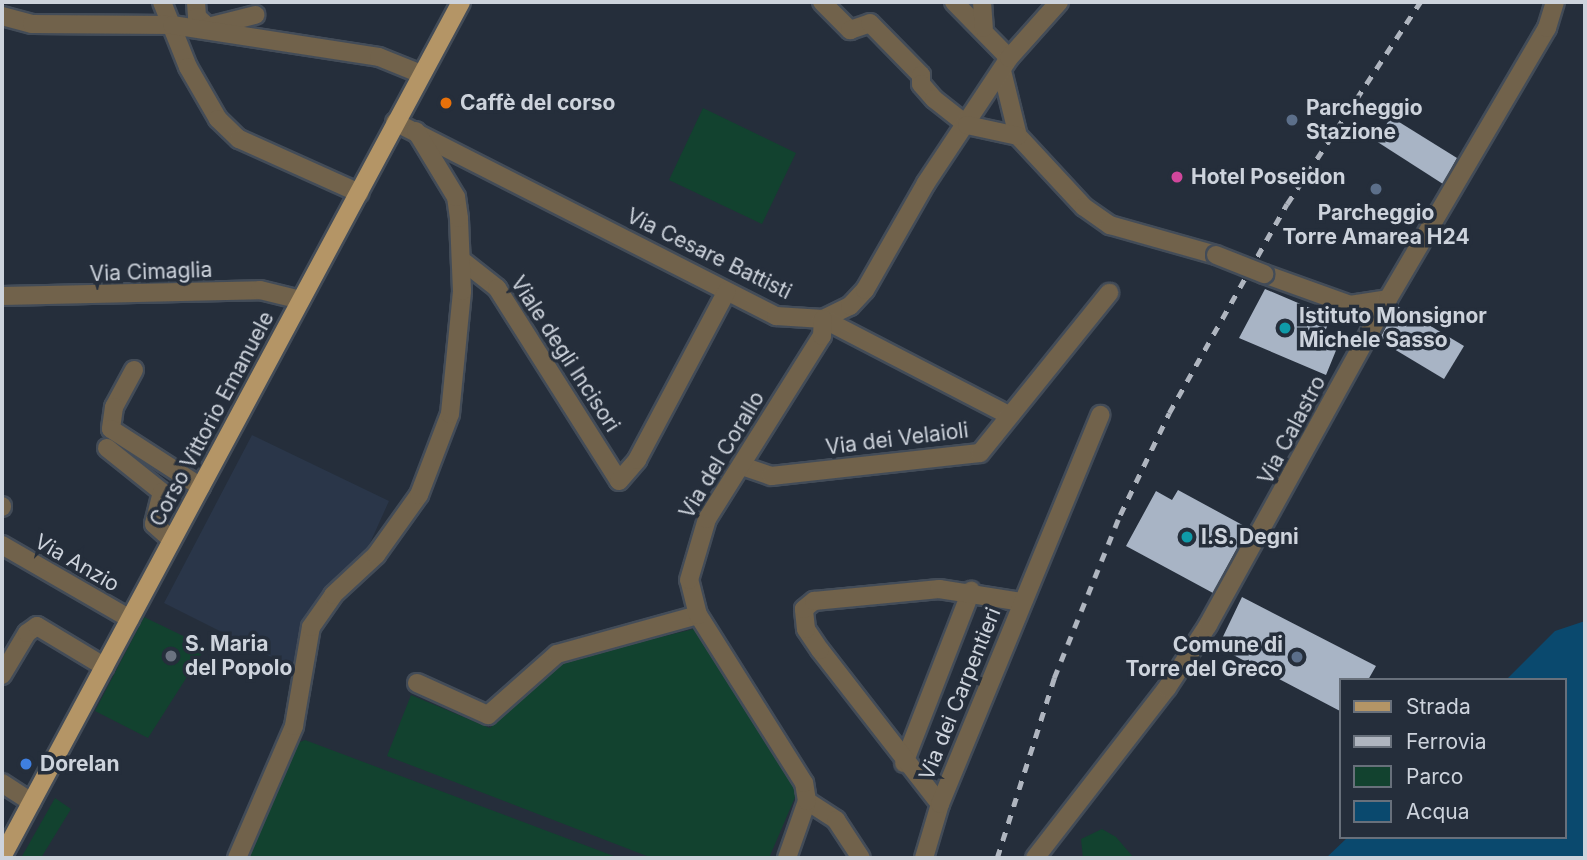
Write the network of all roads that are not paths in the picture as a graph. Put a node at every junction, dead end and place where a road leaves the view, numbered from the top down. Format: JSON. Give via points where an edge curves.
{"nodes":[{"id":1,"x":162,"y":2,"type":"edge"},
{"id":2,"x":196,"y":2,"type":"edge"},
{"id":3,"x":461,"y":2,"type":"edge"},
{"id":4,"x":822,"y":2,"type":"edge"},
{"id":5,"x":954,"y":2,"type":"edge"},
{"id":6,"x":982,"y":2,"type":"edge"},
{"id":7,"x":1059,"y":2,"type":"edge"},
{"id":8,"x":1555,"y":2,"type":"edge"},
{"id":9,"x":255,"y":15,"type":"dead end"},
{"id":10,"x":2,"y":16,"type":"edge"},
{"id":11,"x":172,"y":25,"type":"junction"},
{"id":12,"x":984,"y":28,"type":"junction"},
{"id":13,"x":1005,"y":65,"type":"junction"},
{"id":14,"x":421,"y":74,"type":"junction"},
{"id":15,"x":395,"y":122,"type":"junction"},
{"id":16,"x":967,"y":125,"type":"junction"},
{"id":17,"x":416,"y":131,"type":"junction"},
{"id":18,"x":1018,"y":136,"type":"junction"},
{"id":19,"x":359,"y":193,"type":"junction"},
{"id":20,"x":464,"y":262,"type":"junction"},
{"id":21,"x":727,"y":290,"type":"junction"},
{"id":22,"x":1109,"y":293,"type":"dead end"},
{"id":23,"x":2,"y":296,"type":"edge"},
{"id":24,"x":1388,"y":299,"type":"junction"},
{"id":25,"x":301,"y":300,"type":"junction"},
{"id":26,"x":1350,"y":304,"type":"junction"},
{"id":27,"x":823,"y":319,"type":"junction"},
{"id":28,"x":1364,"y":342,"type":"junction"},
{"id":29,"x":134,"y":370,"type":"dead end"},
{"id":30,"x":1008,"y":415,"type":"junction"},
{"id":31,"x":1096,"y":423,"type":"dead end"},
{"id":32,"x":107,"y":448,"type":"dead end"},
{"id":33,"x":742,"y":466,"type":"junction"},
{"id":34,"x":201,"y":487,"type":"junction"},
{"id":35,"x":172,"y":540,"type":"junction"},
{"id":36,"x":2,"y":545,"type":"edge"},
{"id":37,"x":971,"y":591,"type":"junction"},
{"id":38,"x":1021,"y":602,"type":"junction"},
{"id":39,"x":698,"y":615,"type":"junction"},
{"id":40,"x":130,"y":619,"type":"junction"},
{"id":41,"x":105,"y":667,"type":"junction"},
{"id":42,"x":2,"y":675,"type":"edge"},
{"id":43,"x":417,"y":683,"type":"dead end"},
{"id":44,"x":904,"y":763,"type":"junction"},
{"id":45,"x":2,"y":783,"type":"edge"},
{"id":46,"x":807,"y":801,"type":"junction"},
{"id":47,"x":31,"y":802,"type":"junction"},
{"id":48,"x":940,"y":804,"type":"junction"},
{"id":49,"x":2,"y":857,"type":"edge"},
{"id":50,"x":237,"y":858,"type":"edge"},
{"id":51,"x":787,"y":858,"type":"edge"},
{"id":52,"x":861,"y":858,"type":"edge"},
{"id":53,"x":924,"y":858,"type":"edge"},
{"id":54,"x":1035,"y":858,"type":"edge"}],
"edges":[{"from":1,"to":11,"type":"street"},
{"from":2,"to":9,"type":"street","via":[[197,17],[208,27]]},
{"from":3,"to":14,"type":"main road","name":"Corso Vittorio Emanuele"},
{"from":4,"to":16,"type":"street","via":[[850,30],[870,23],[920,75],[920,84],[934,99]]},
{"from":5,"to":12,"type":"street"},
{"from":6,"to":12,"type":"street"},
{"from":7,"to":13,"type":"street"},
{"from":8,"to":24,"type":"street","name":"Via Calastro","via":[[1547,29]]},
{"from":10,"to":11,"type":"street","via":[[32,24]]},
{"from":11,"to":14,"type":"street","via":[[379,57]]},
{"from":11,"to":19,"type":"street","via":[[201,93],[239,139]]},
{"from":12,"to":13,"type":"street"},
{"from":13,"to":16,"type":"street"},
{"from":13,"to":18,"type":"street"},
{"from":14,"to":15,"type":"main road","name":"Corso Vittorio Emanuele"},
{"from":15,"to":17,"type":"street","name":"Via Cesare Battisti"},
{"from":15,"to":19,"type":"main road","name":"Corso Vittorio Emanuele"},
{"from":16,"to":18,"type":"street"},
{"from":16,"to":27,"type":"street","via":[[865,290],[849,306]]},
{"from":17,"to":20,"type":"street","via":[[456,197]]},
{"from":17,"to":21,"type":"street","name":"Via Cesare Battisti"},
{"from":18,"to":26,"type":"street","bridge":true,"via":[[1084,207],[1110,225],[1216,255]]},
{"from":19,"to":25,"type":"main road","name":"Corso Vittorio Emanuele"},
{"from":20,"to":21,"type":"street","name":"Viale degli Incisori","via":[[497,288],[619,481],[637,460]]},
{"from":20,"to":50,"type":"street","via":[[450,414],[419,495],[376,555],[318,613],[294,726]]},
{"from":21,"to":27,"type":"street","name":"Via Cesare Battisti","via":[[776,316]]},
{"from":22,"to":30,"type":"street","name":"Via dei Velaioli","via":[[1033,392]]},
{"from":23,"to":25,"type":"street","name":"Via Cimaglia","via":[[260,290]]},
{"from":24,"to":26,"type":"street"},
{"from":24,"to":28,"type":"street","name":"Via Calastro"},
{"from":25,"to":34,"type":"main road","name":"Corso Vittorio Emanuele"},
{"from":26,"to":28,"type":"street"},
{"from":27,"to":30,"type":"street"},
{"from":27,"to":33,"type":"street","name":"Via del Corallo","via":[[822,336]]},
{"from":28,"to":54,"type":"street","name":"Via Calastro","via":[[1208,625],[1167,688]]},
{"from":29,"to":34,"type":"street","via":[[114,407],[111,429]]},
{"from":30,"to":33,"type":"street","name":"Via dei Velaioli","via":[[980,453],[771,477]]},
{"from":31,"to":38,"type":"street"},
{"from":32,"to":35,"type":"street","via":[[162,492],[154,524]]},
{"from":33,"to":39,"type":"street","name":"Via del Corallo","via":[[707,519],[693,553],[689,580]]},
{"from":34,"to":35,"type":"main road","name":"Corso Vittorio Emanuele"},
{"from":35,"to":40,"type":"main road","name":"Corso Vittorio Emanuele"},
{"from":36,"to":40,"type":"street","name":"Via Anzio"},
{"from":37,"to":38,"type":"street","name":"Via dei Carpentieri"},
{"from":37,"to":44,"type":"street"},
{"from":37,"to":44,"type":"street","name":"Via dei Carpentieri","via":[[887,590],[814,601],[804,609],[806,629]]},
{"from":38,"to":48,"type":"street","name":"Via dei Carpentieri"},
{"from":39,"to":43,"type":"street","via":[[557,654],[488,715]]},
{"from":39,"to":46,"type":"street","name":"Via del Corallo","via":[[795,765]]},
{"from":40,"to":41,"type":"main road","name":"Corso Vittorio Emanuele"},
{"from":41,"to":42,"type":"street","via":[[37,626],[27,633]]},
{"from":41,"to":47,"type":"main road","name":"Corso Vittorio Emanuele"},
{"from":44,"to":48,"type":"street","name":"Via dei Carpentieri"},
{"from":45,"to":47,"type":"street"},
{"from":46,"to":51,"type":"street"},
{"from":46,"to":52,"type":"street","via":[[836,820]]},
{"from":47,"to":49,"type":"main road","name":"Corso Vittorio Emanuele"},
{"from":48,"to":53,"type":"street","name":"Via dei Carpentieri"}]}
